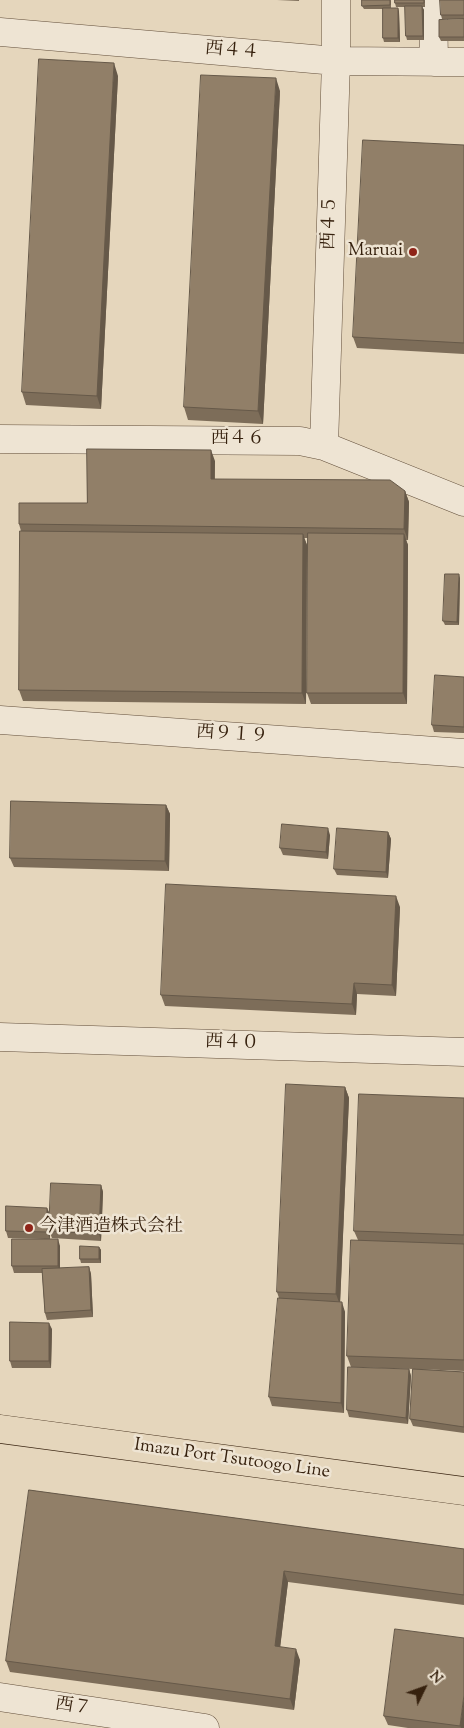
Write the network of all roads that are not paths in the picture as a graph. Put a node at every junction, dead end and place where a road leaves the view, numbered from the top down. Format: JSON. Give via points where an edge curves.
{"nodes":[{"id":1,"x":336,"y":0,"type":"edge"},
{"id":2,"x":433,"y":0,"type":"edge"},
{"id":3,"x":0,"y":32,"type":"edge"},
{"id":4,"x":336,"y":61,"type":"junction"},
{"id":5,"x":434,"y":62,"type":"junction"},
{"id":6,"x":464,"y":62,"type":"edge"},
{"id":7,"x":0,"y":439,"type":"edge"},
{"id":8,"x":324,"y":446,"type":"junction"},
{"id":9,"x":464,"y":502,"type":"edge"},
{"id":10,"x":0,"y":720,"type":"edge"},
{"id":11,"x":464,"y":753,"type":"edge"},
{"id":12,"x":0,"y":1037,"type":"edge"},
{"id":13,"x":464,"y":1052,"type":"edge"},
{"id":14,"x":0,"y":1429,"type":"edge"},
{"id":15,"x":464,"y":1491,"type":"edge"},
{"id":16,"x":0,"y":1697,"type":"edge"},
{"id":17,"x":205,"y":1728,"type":"edge"}],
"edges":[{"from":1,"to":4,"type":"street","name":"西４５"},
{"from":2,"to":5,"type":"street"},
{"from":3,"to":4,"type":"street","name":"西４４"},
{"from":4,"to":5,"type":"street","name":"西４４"},
{"from":4,"to":8,"type":"street","name":"西４５"},
{"from":5,"to":6,"type":"street","name":"西４４"},
{"from":7,"to":8,"type":"street","name":"西４６","via":[[300,441]]},
{"from":8,"to":9,"type":"street","name":"西４６"},
{"from":10,"to":11,"type":"street","name":"西９１９"},
{"from":12,"to":13,"type":"street","name":"西４０"},
{"from":14,"to":15,"type":"main road","name":"Imazu Port Tsutoogo Line"},
{"from":16,"to":17,"type":"street","name":"西７"}]}
